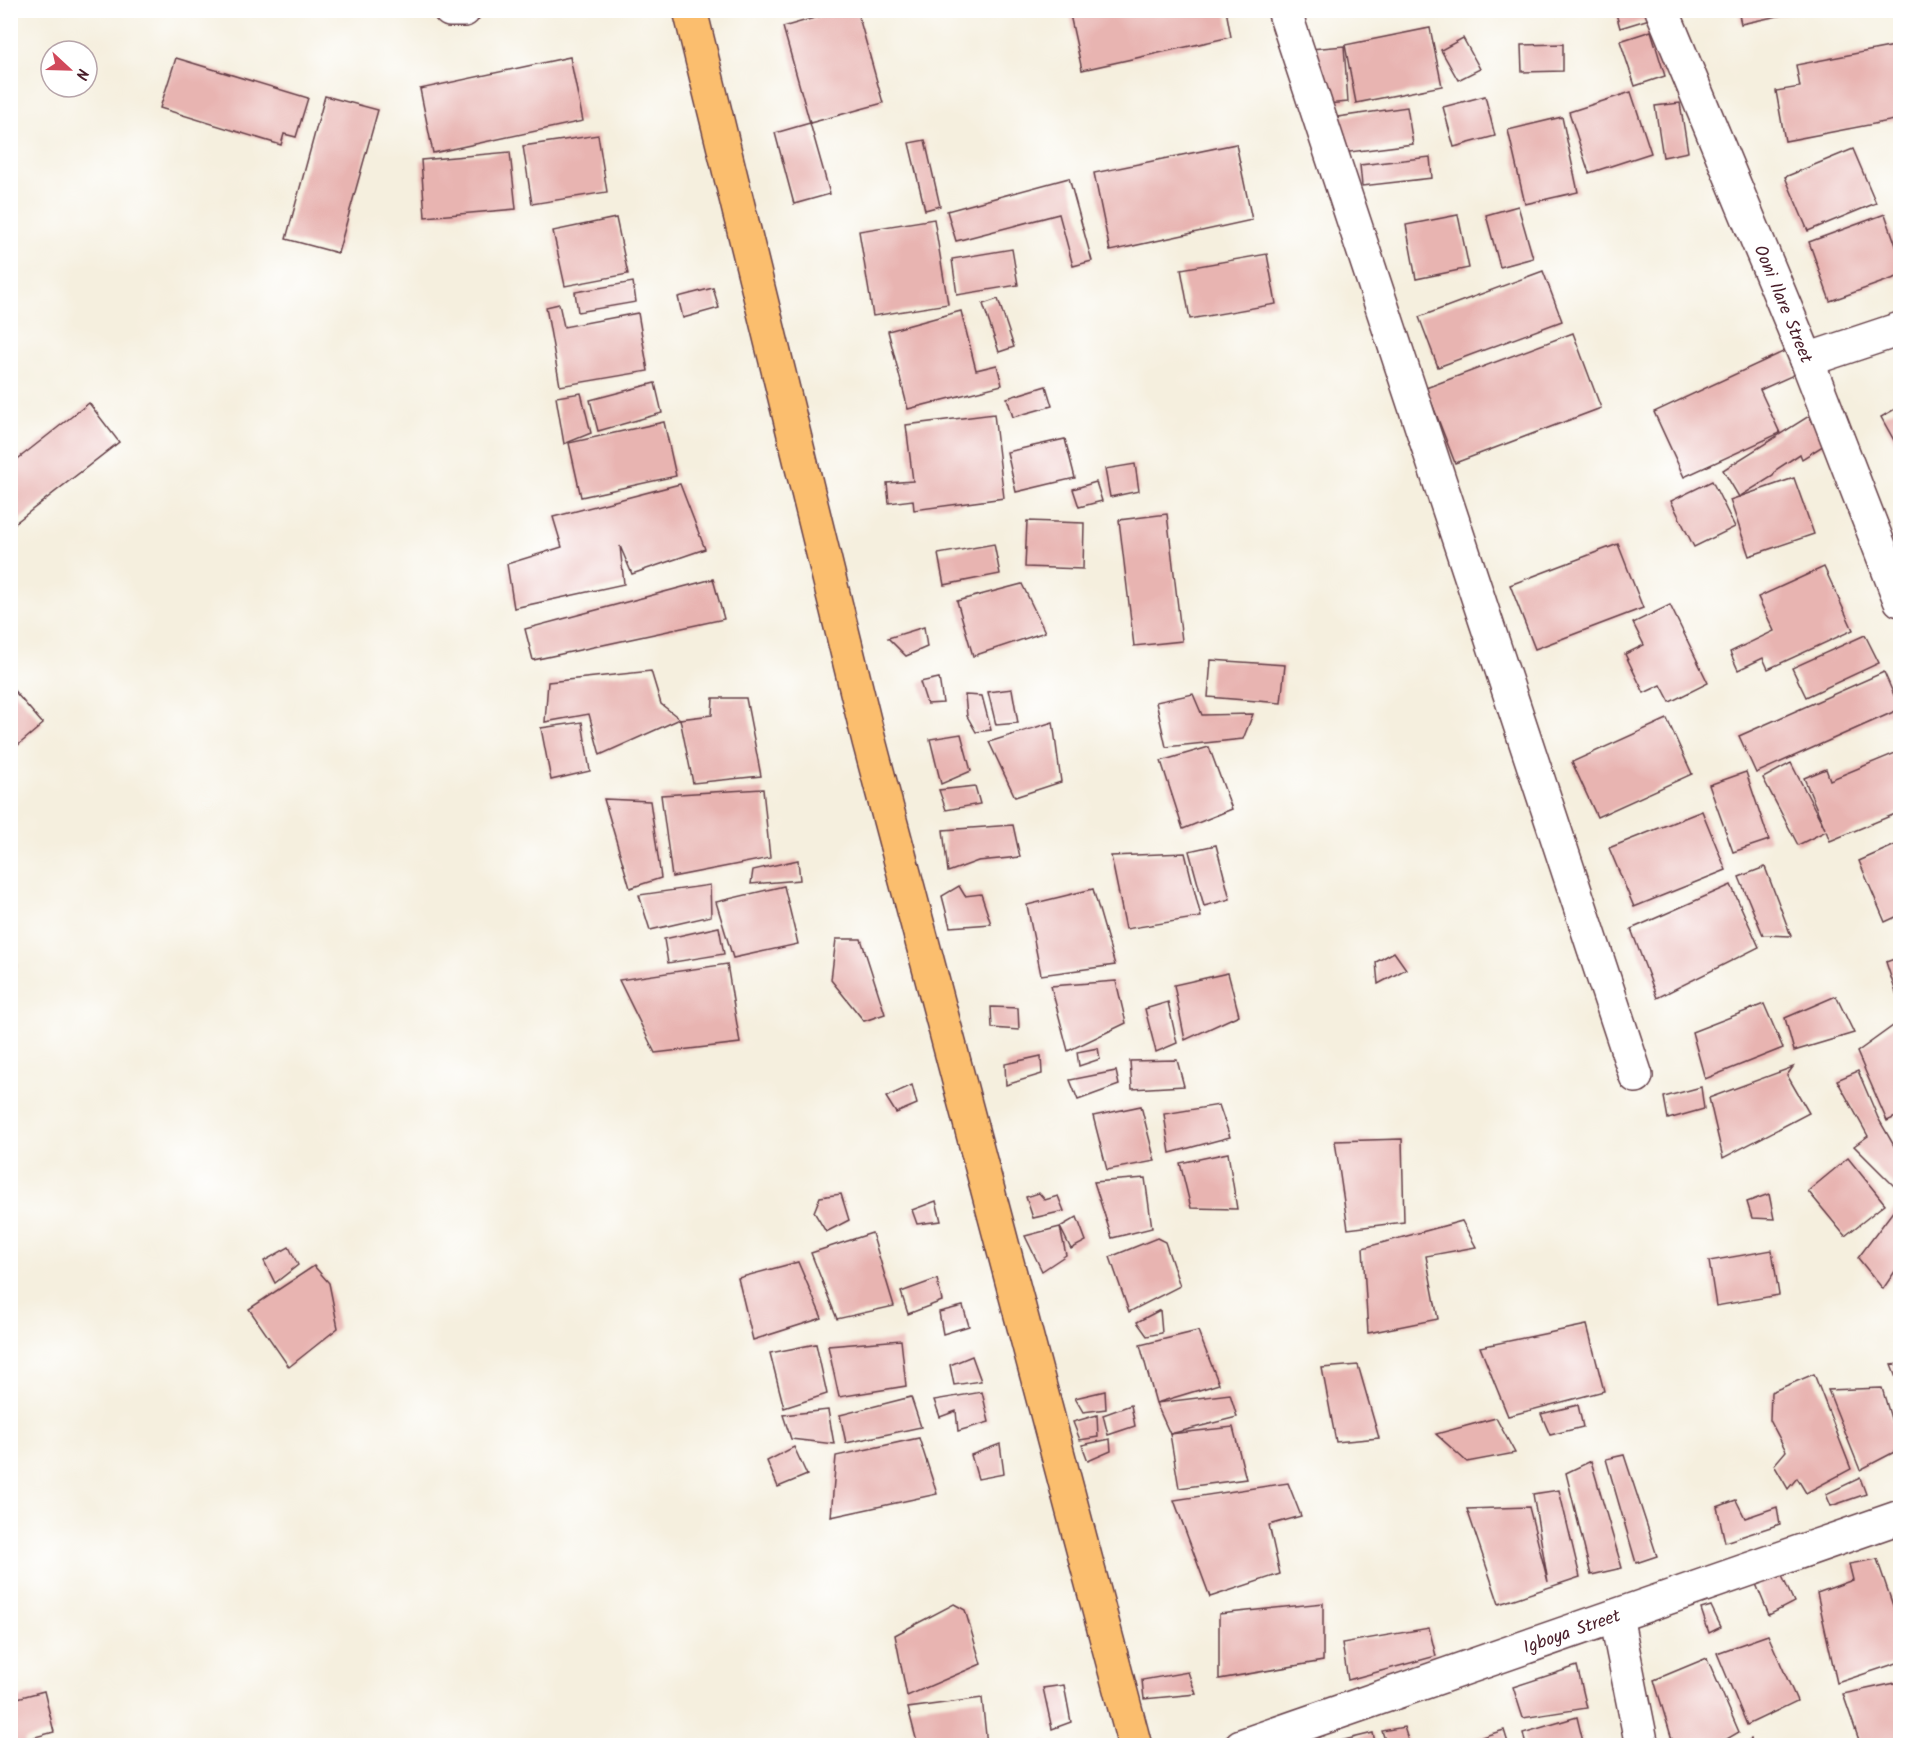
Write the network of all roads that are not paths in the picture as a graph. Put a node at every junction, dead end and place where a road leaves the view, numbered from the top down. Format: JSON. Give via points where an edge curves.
{"nodes":[{"id":1,"x":450,"y":10,"type":"edge"},
{"id":2,"x":464,"y":10,"type":"edge"},
{"id":3,"x":690,"y":10,"type":"edge"},
{"id":4,"x":1284,"y":10,"type":"edge"},
{"id":5,"x":1662,"y":10,"type":"edge"},
{"id":6,"x":1900,"y":329,"type":"edge"},
{"id":7,"x":1808,"y":360,"type":"junction"},
{"id":8,"x":1900,"y":600,"type":"edge"},
{"id":9,"x":1636,"y":1076,"type":"dead end"},
{"id":10,"x":1900,"y":1517,"type":"edge"},
{"id":11,"x":1616,"y":1616,"type":"junction"},
{"id":12,"x":1135,"y":1746,"type":"edge"},
{"id":13,"x":1241,"y":1746,"type":"edge"},
{"id":14,"x":1642,"y":1746,"type":"edge"}],
"edges":[{"from":1,"to":2,"type":"street"},
{"from":3,"to":12,"type":"main road","via":[[869,741]]},
{"from":4,"to":9,"type":"street"},
{"from":5,"to":7,"type":"street","name":"Ooni Ilare Street"},
{"from":6,"to":7,"type":"street"},
{"from":7,"to":8,"type":"street","name":"Ooni Ilare Street"},
{"from":10,"to":11,"type":"street","name":"Igboya Street"},
{"from":11,"to":13,"type":"street","name":"Igboya Street"},
{"from":11,"to":14,"type":"street"}]}
